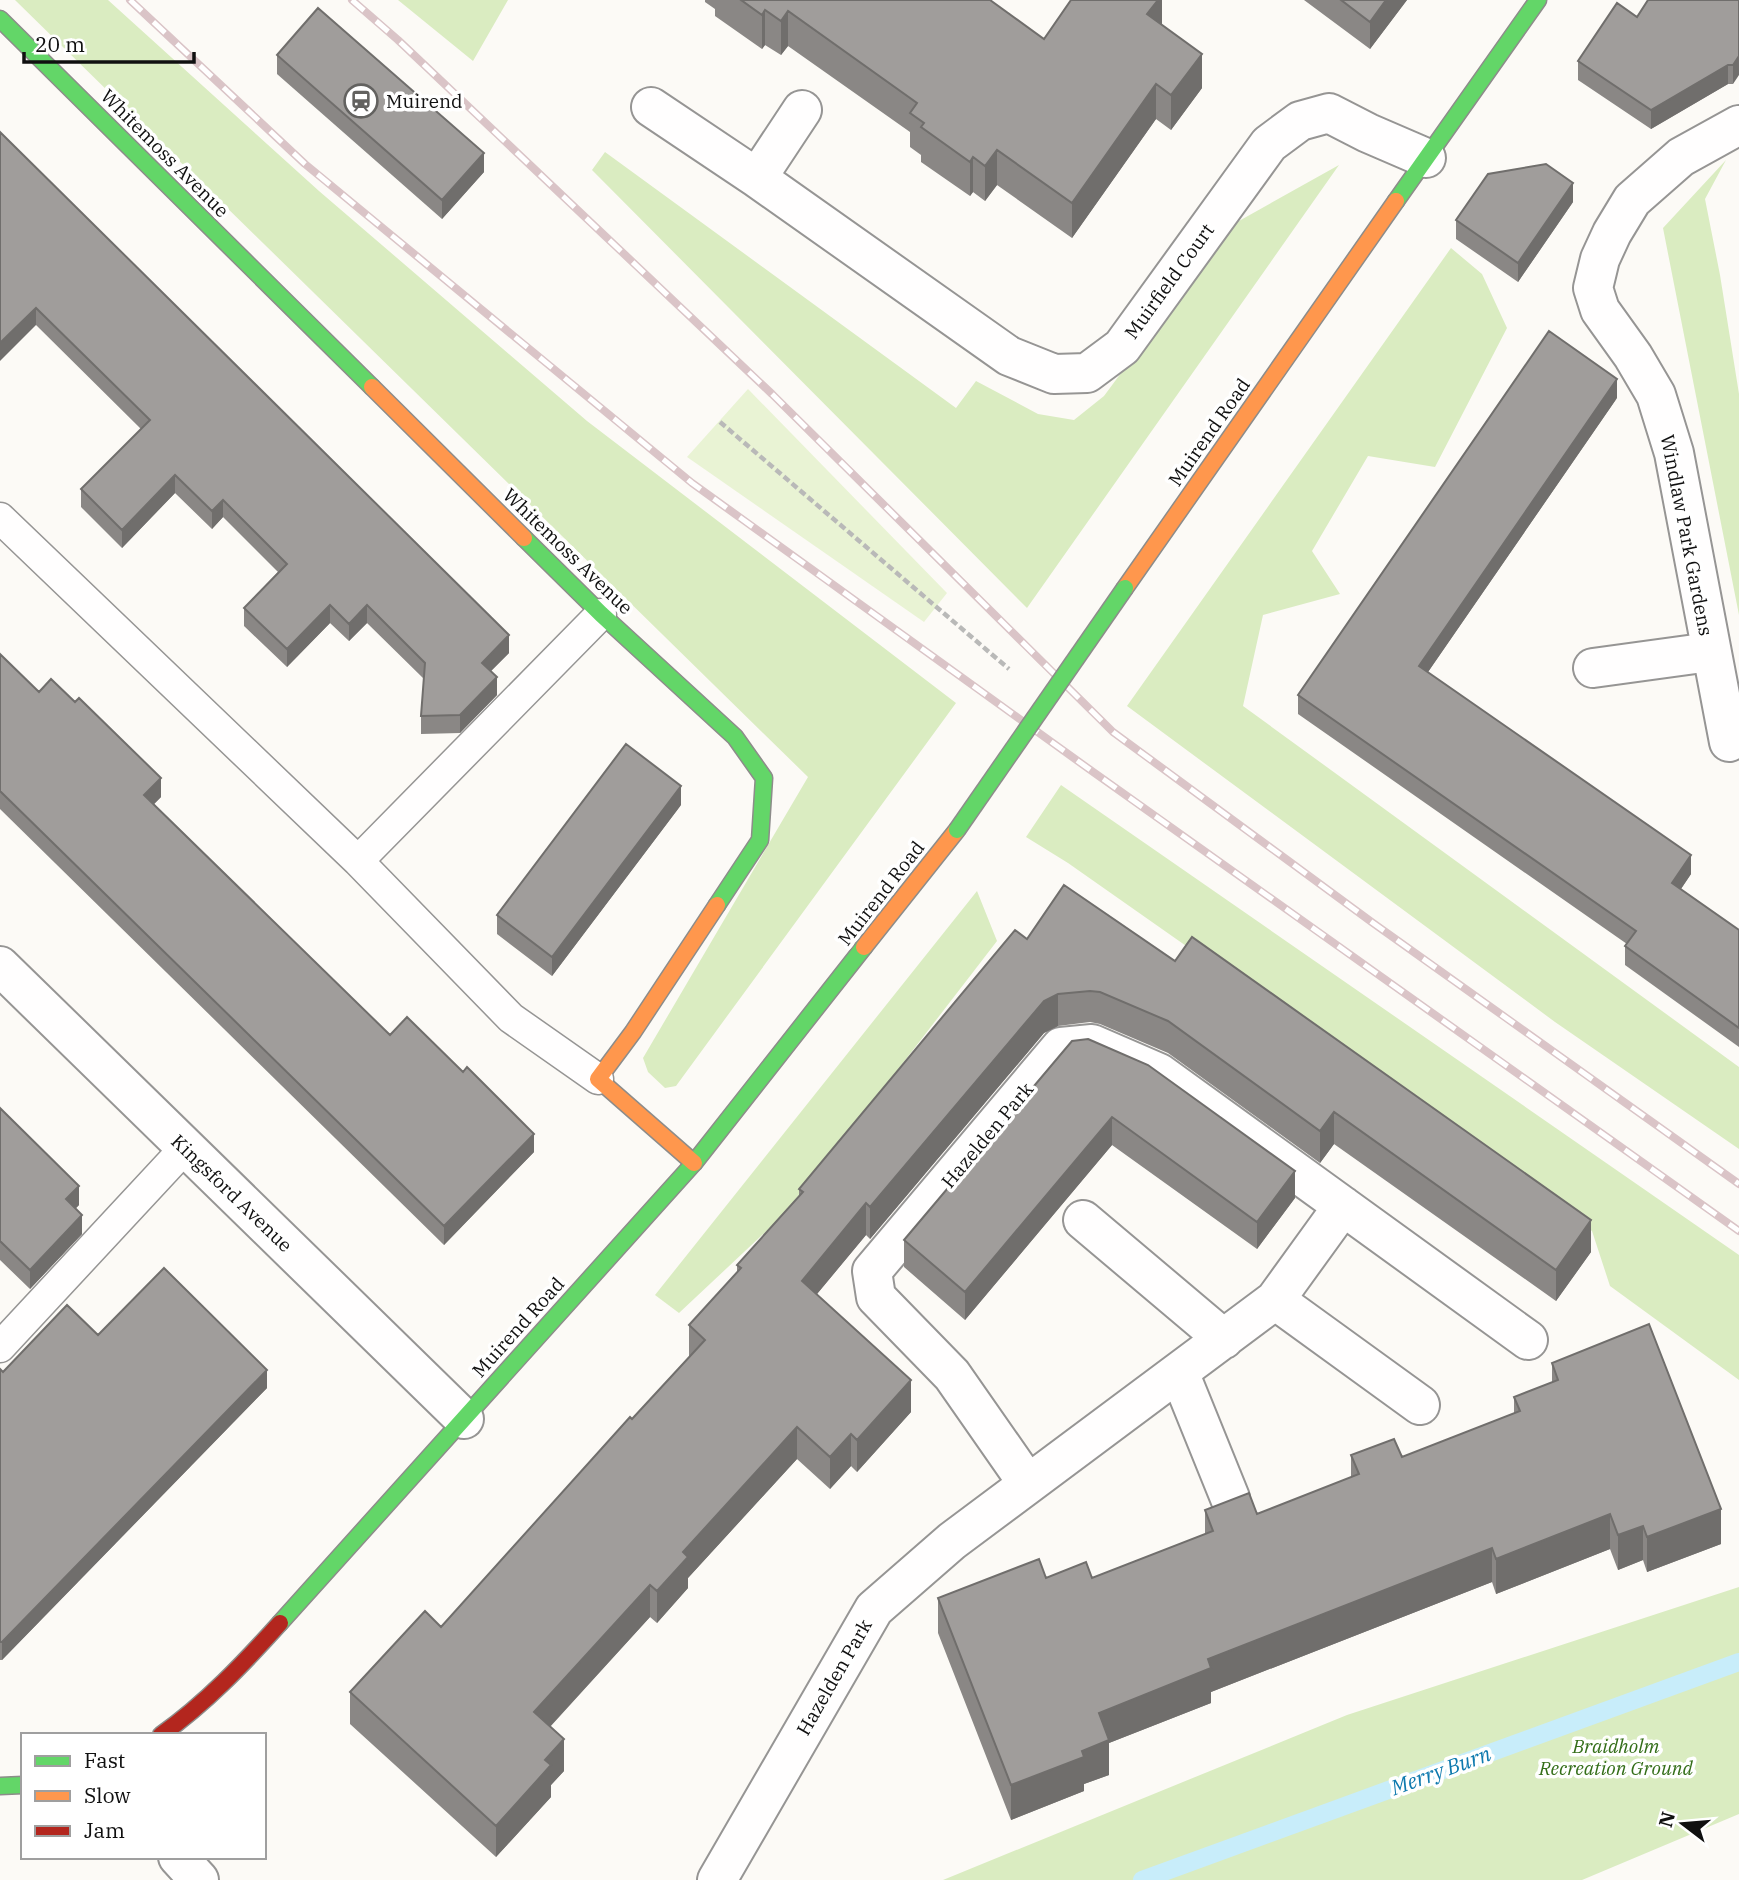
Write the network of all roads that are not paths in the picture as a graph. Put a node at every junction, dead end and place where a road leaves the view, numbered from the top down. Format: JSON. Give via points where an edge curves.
{"nodes":[{"id":1,"x":1538,"y":0,"type":"edge"},
{"id":2,"x":0,"y":19,"type":"edge"},
{"id":3,"x":651,"y":107,"type":"dead end"},
{"id":4,"x":802,"y":110,"type":"dead end"},
{"id":5,"x":1739,"y":125,"type":"edge"},
{"id":6,"x":1426,"y":158,"type":"junction"},
{"id":7,"x":757,"y":178,"type":"junction"},
{"id":8,"x":0,"y":518,"type":"edge"},
{"id":9,"x":601,"y":614,"type":"junction"},
{"id":10,"x":1710,"y":652,"type":"junction"},
{"id":11,"x":1593,"y":668,"type":"dead end"},
{"id":12,"x":1729,"y":741,"type":"dead end"},
{"id":13,"x":358,"y":861,"type":"junction"},
{"id":14,"x":0,"y":966,"type":"edge"},
{"id":15,"x":598,"y":1079,"type":"junction"},
{"id":16,"x":185,"y":1148,"type":"junction"},
{"id":17,"x":694,"y":1163,"type":"junction"},
{"id":18,"x":1343,"y":1206,"type":"junction"},
{"id":19,"x":1083,"y":1220,"type":"dead end"},
{"id":20,"x":1275,"y":1300,"type":"junction"},
{"id":21,"x":1224,"y":1339,"type":"junction"},
{"id":22,"x":1528,"y":1340,"type":"dead end"},
{"id":23,"x":0,"y":1347,"type":"edge"},
{"id":24,"x":1179,"y":1372,"type":"junction"},
{"id":25,"x":1420,"y":1405,"type":"dead end"},
{"id":26,"x":464,"y":1419,"type":"junction"},
{"id":27,"x":1028,"y":1484,"type":"junction"},
{"id":28,"x":1230,"y":1498,"type":"edge"},
{"id":29,"x":164,"y":1733,"type":"edge"},
{"id":30,"x":21,"y":1785,"type":"edge"},
{"id":31,"x":0,"y":1786,"type":"edge"},
{"id":32,"x":180,"y":1859,"type":"edge"},
{"id":33,"x":199,"y":1880,"type":"edge"},
{"id":34,"x":717,"y":1880,"type":"edge"}],
"edges":[{"from":1,"to":6,"type":"street","name":"Muirend Road"},
{"from":2,"to":9,"type":"street","name":"Whitemoss Avenue"},
{"from":3,"to":7,"type":"street","name":"Muirfield Court"},
{"from":4,"to":7,"type":"street"},
{"from":5,"to":10,"type":"street","name":"Windlaw Park Gardens","via":[[1681,157],[1632,200],[1600,259],[1593,288],[1600,310],[1656,396],[1674,453]]},
{"from":6,"to":7,"type":"street","name":"Muirfield Court","via":[[1329,113],[1300,121],[1269,144],[1122,347],[1087,373],[1054,374],[1010,356]]},
{"from":6,"to":17,"type":"street","name":"Muirend Road","bridge":true,"via":[[957,830]]},
{"from":8,"to":13,"type":"lane"},
{"from":9,"to":13,"type":"lane"},
{"from":9,"to":15,"type":"street","name":"Whitemoss Avenue","via":[[736,737],[764,778],[760,840]]},
{"from":10,"to":11,"type":"street","name":"Windlaw Park Gardens"},
{"from":10,"to":12,"type":"street","name":"Windlaw Park Gardens"},
{"from":13,"to":15,"type":"lane","via":[[511,1018]]},
{"from":14,"to":16,"type":"street","name":"Kingsford Avenue"},
{"from":15,"to":17,"type":"street"},
{"from":16,"to":23,"type":"lane"},
{"from":16,"to":26,"type":"street","name":"Kingsford Avenue"},
{"from":17,"to":26,"type":"street","name":"Muirend Road"},
{"from":18,"to":20,"type":"street","name":"Hazelden Park"},
{"from":18,"to":22,"type":"street","name":"Hazelden Park"},
{"from":18,"to":27,"type":"street","name":"Hazelden Park","via":[[1159,1073],[1092,1044],[1061,1047],[872,1271],[876,1297],[951,1376]]},
{"from":19,"to":21,"type":"street"},
{"from":20,"to":21,"type":"street","name":"Hazelden Park"},
{"from":20,"to":25,"type":"street"},
{"from":21,"to":24,"type":"street","name":"Hazelden Park"},
{"from":24,"to":27,"type":"street","name":"Hazelden Park"},
{"from":24,"to":28,"type":"street"},
{"from":26,"to":29,"type":"street","name":"Muirend Road","via":[[242,1665]]},
{"from":27,"to":34,"type":"street","name":"Hazelden Park","via":[[952,1541],[874,1609]]},
{"from":30,"to":31,"type":"street"},
{"from":32,"to":33,"type":"street"}]}
